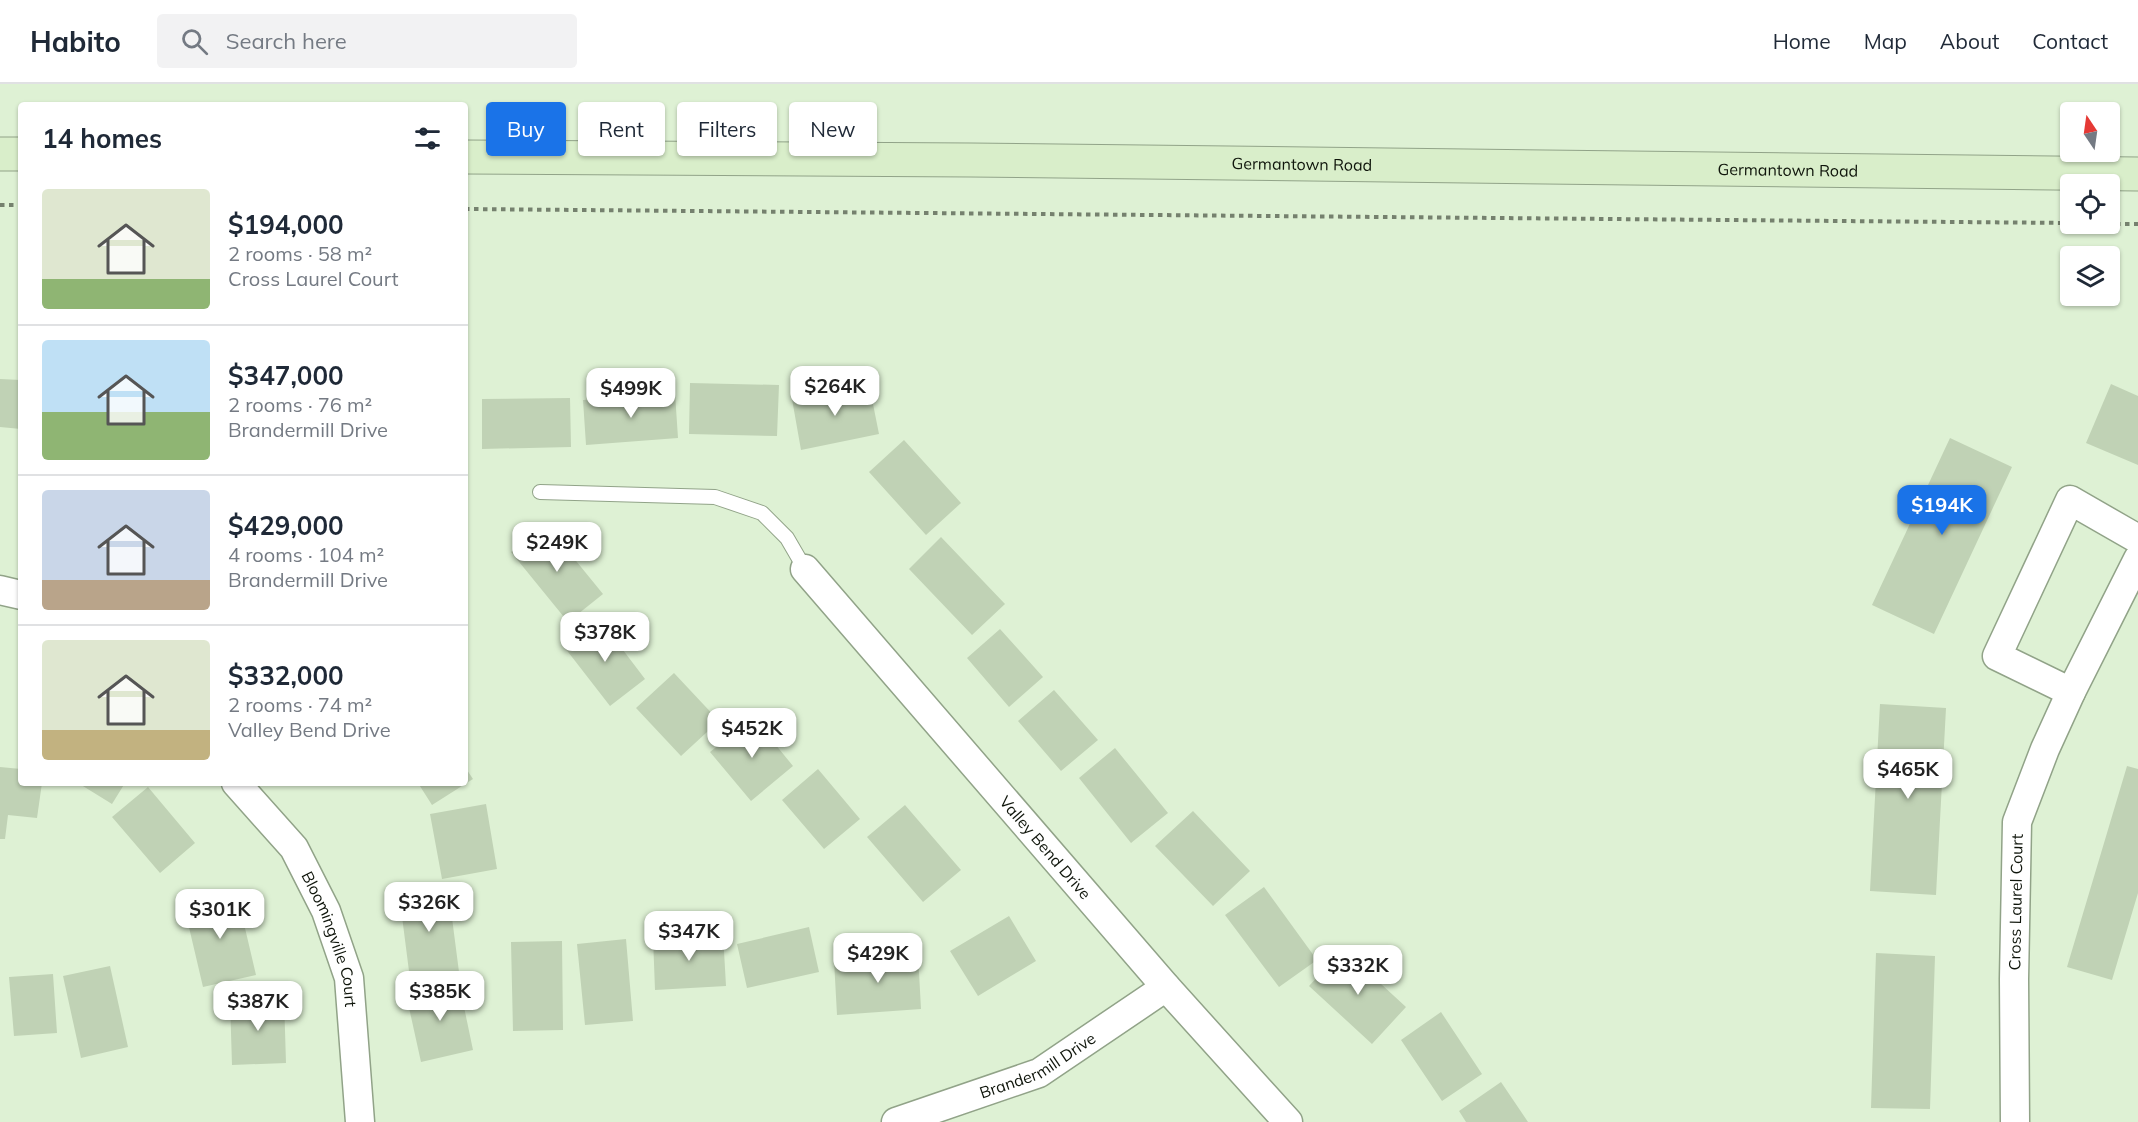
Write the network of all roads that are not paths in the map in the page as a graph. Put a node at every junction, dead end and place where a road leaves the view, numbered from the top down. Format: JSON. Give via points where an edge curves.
{"nodes":[{"id":1,"x":0,"y":153,"type":"edge"},
{"id":2,"x":18,"y":154,"type":"edge"},
{"id":3,"x":468,"y":157,"type":"edge"},
{"id":4,"x":2138,"y":174,"type":"edge"},
{"id":5,"x":540,"y":492,"type":"dead end"},
{"id":6,"x":2138,"y":539,"type":"edge"},
{"id":7,"x":2138,"y":559,"type":"edge"},
{"id":8,"x":805,"y":569,"type":"joint"},
{"id":9,"x":0,"y":590,"type":"edge"},
{"id":10,"x":18,"y":594,"type":"edge"},
{"id":11,"x":2071,"y":692,"type":"junction"},
{"id":12,"x":239,"y":786,"type":"edge"},
{"id":13,"x":1166,"y":987,"type":"junction"},
{"id":14,"x":360,"y":1122,"type":"edge"},
{"id":15,"x":896,"y":1122,"type":"edge"},
{"id":16,"x":1288,"y":1122,"type":"edge"},
{"id":17,"x":2015,"y":1122,"type":"edge"}],
"edges":[{"from":1,"to":2,"type":"street"},
{"from":3,"to":4,"type":"street","name":"Germantown Road"},
{"from":5,"to":8,"type":"lane","via":[[715,497],[762,513],[787,538]]},
{"from":6,"to":11,"type":"street","via":[[2070,500],[1997,656]]},
{"from":7,"to":11,"type":"street","name":"Cross Laurel Court"},
{"from":8,"to":13,"type":"street","name":"Valley Bend Drive"},
{"from":9,"to":10,"type":"street"},
{"from":11,"to":17,"type":"street","name":"Cross Laurel Court","via":[[2017,822]]},
{"from":12,"to":14,"type":"street","name":"Bloomingville Court","via":[[294,848],[327,911],[349,978]]},
{"from":13,"to":15,"type":"street","name":"Brandermill Drive","via":[[1039,1073]]},
{"from":13,"to":16,"type":"street","name":"Valley Bend Drive"}]}
